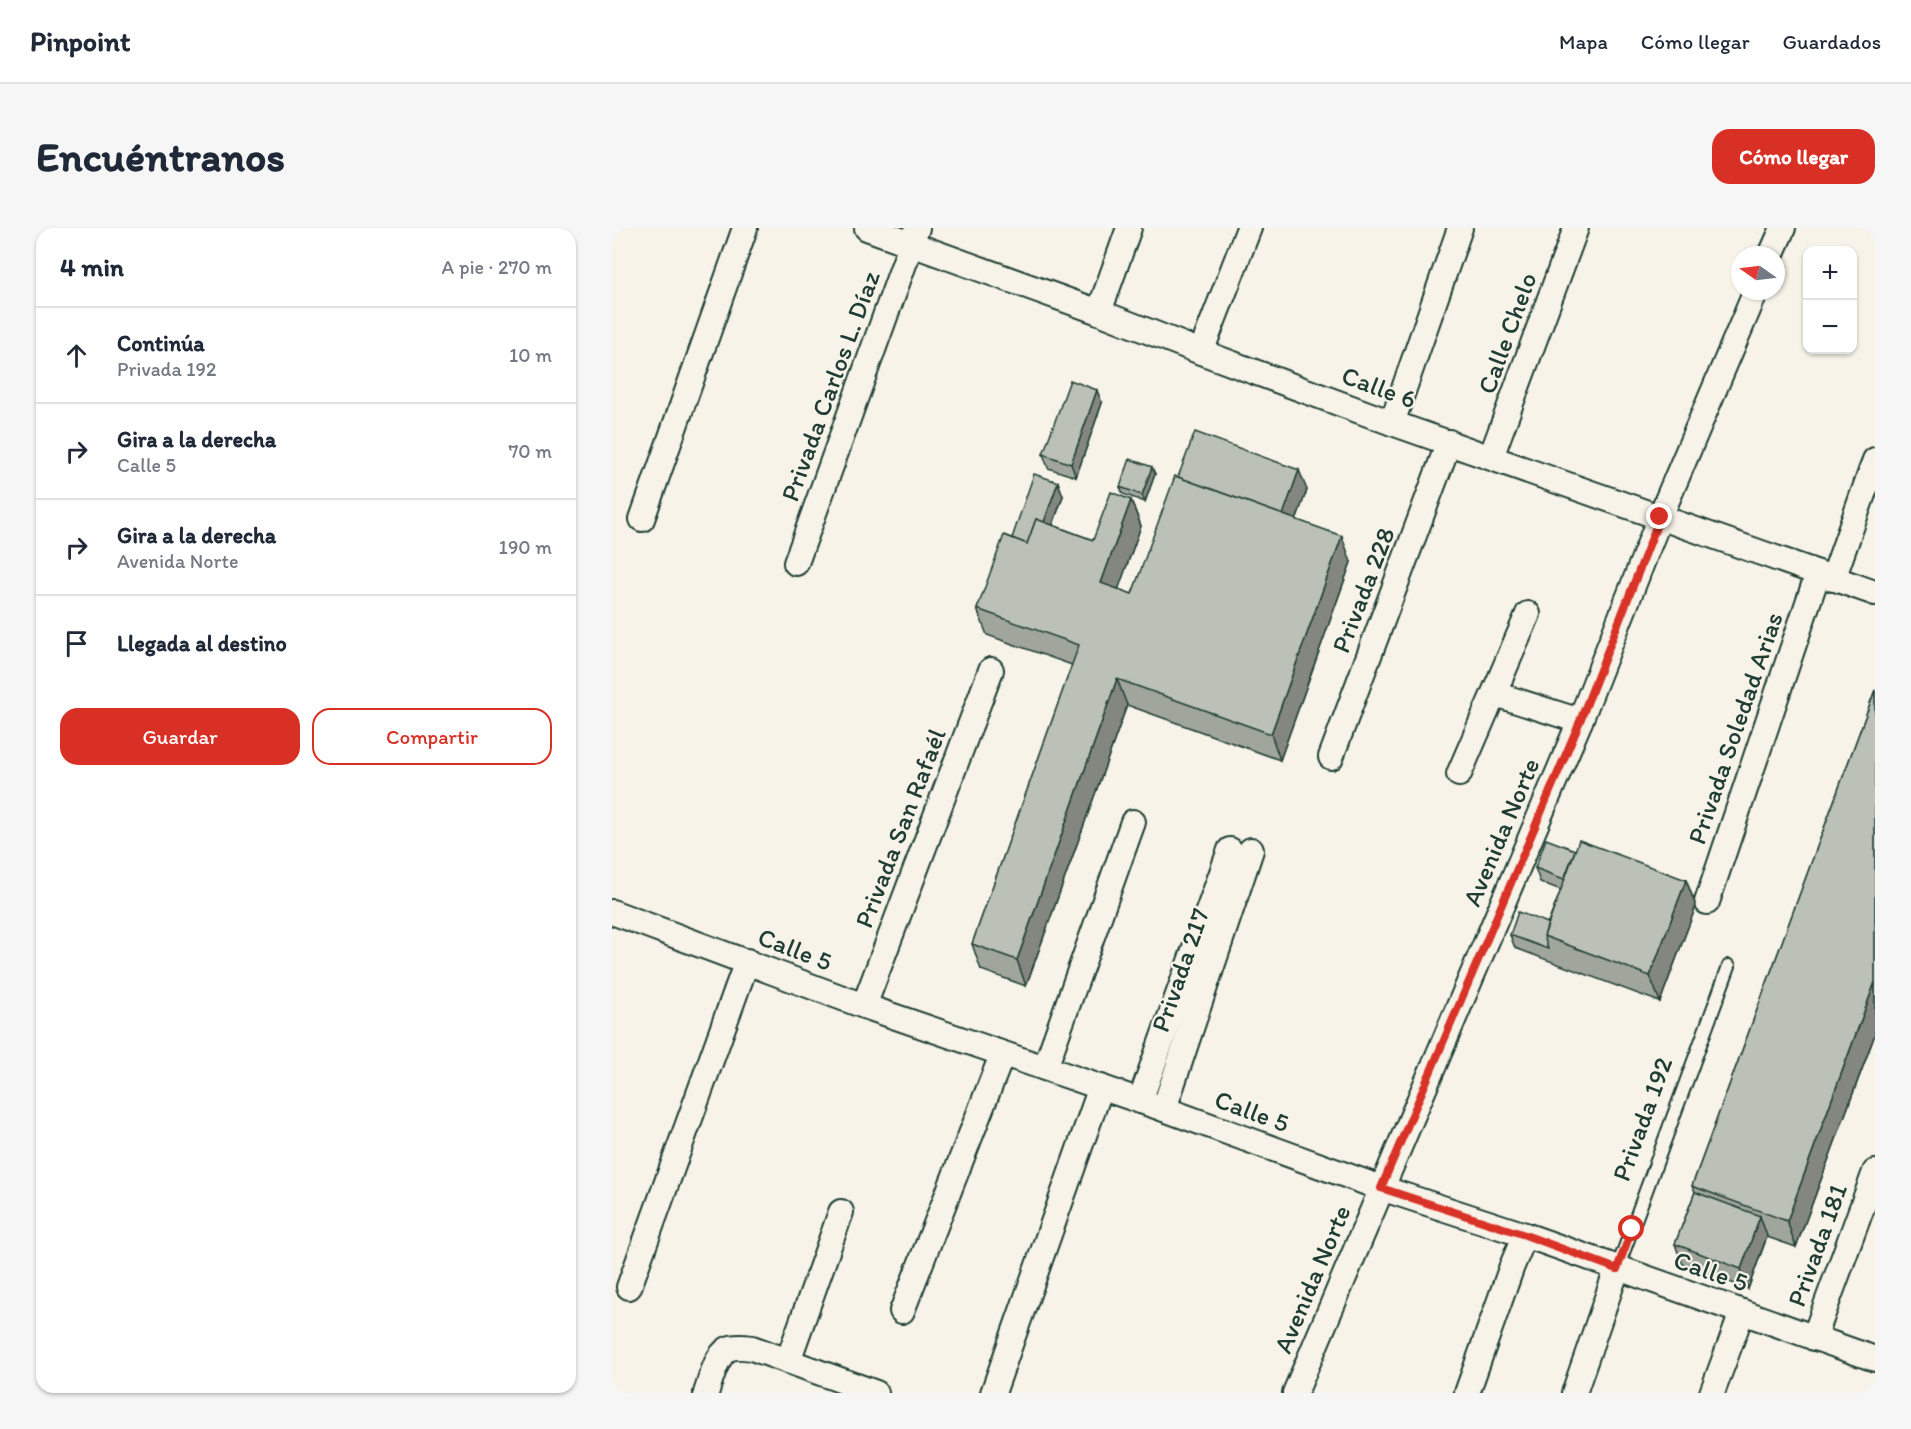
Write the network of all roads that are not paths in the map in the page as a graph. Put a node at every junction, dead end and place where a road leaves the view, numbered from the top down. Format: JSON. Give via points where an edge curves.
{"nodes":[{"id":1,"x":745,"y":228,"type":"edge"},
{"id":2,"x":867,"y":228,"type":"edge"},
{"id":3,"x":1129,"y":228,"type":"edge"},
{"id":4,"x":1249,"y":228,"type":"edge"},
{"id":5,"x":1460,"y":228,"type":"edge"},
{"id":6,"x":1576,"y":228,"type":"edge"},
{"id":7,"x":1783,"y":228,"type":"edge"},
{"id":8,"x":914,"y":236,"type":"edge"},
{"id":9,"x":1775,"y":246,"type":"edge"},
{"id":10,"x":1752,"y":300,"type":"edge"},
{"id":11,"x":1099,"y":312,"type":"junction"},
{"id":12,"x":1201,"y":352,"type":"junction"},
{"id":13,"x":1392,"y":423,"type":"junction"},
{"id":14,"x":1449,"y":442,"type":"junction"},
{"id":15,"x":1491,"y":458,"type":"junction"},
{"id":16,"x":1875,"y":460,"type":"edge"},
{"id":17,"x":1660,"y":517,"type":"junction"},
{"id":18,"x":642,"y":519,"type":"dead end"},
{"id":19,"x":796,"y":564,"type":"dead end"},
{"id":20,"x":1826,"y":576,"type":"junction"},
{"id":21,"x":1875,"y":593,"type":"edge"},
{"id":22,"x":1528,"y":615,"type":"dead end"},
{"id":23,"x":990,"y":670,"type":"dead end"},
{"id":24,"x":1495,"y":694,"type":"junction"},
{"id":25,"x":1580,"y":721,"type":"junction"},
{"id":26,"x":1331,"y":757,"type":"dead end"},
{"id":27,"x":1459,"y":774,"type":"dead end"},
{"id":28,"x":1133,"y":822,"type":"dead end"},
{"id":29,"x":1707,"y":902,"type":"dead end"},
{"id":30,"x":612,"y":912,"type":"edge"},
{"id":31,"x":747,"y":962,"type":"junction"},
{"id":32,"x":1729,"y":966,"type":"dead end"},
{"id":33,"x":864,"y":1006,"type":"junction"},
{"id":34,"x":1002,"y":1055,"type":"junction"},
{"id":35,"x":1046,"y":1068,"type":"junction"},
{"id":36,"x":1101,"y":1087,"type":"junction"},
{"id":37,"x":1140,"y":1101,"type":"junction"},
{"id":38,"x":1164,"y":1109,"type":"junction"},
{"id":39,"x":1875,"y":1172,"type":"edge"},
{"id":40,"x":1381,"y":1188,"type":"junction"},
{"id":41,"x":841,"y":1212,"type":"dead end"},
{"id":42,"x":1525,"y":1235,"type":"junction"},
{"id":43,"x":1617,"y":1269,"type":"junction"},
{"id":44,"x":629,"y":1287,"type":"dead end"},
{"id":45,"x":902,"y":1311,"type":"dead end"},
{"id":46,"x":1742,"y":1312,"type":"junction"},
{"id":47,"x":1814,"y":1338,"type":"junction"},
{"id":48,"x":1875,"y":1359,"type":"edge"},
{"id":49,"x":788,"y":1361,"type":"junction"},
{"id":50,"x":706,"y":1393,"type":"edge"},
{"id":51,"x":876,"y":1393,"type":"edge"},
{"id":52,"x":993,"y":1393,"type":"edge"},
{"id":53,"x":1295,"y":1393,"type":"edge"},
{"id":54,"x":1467,"y":1393,"type":"edge"},
{"id":55,"x":1574,"y":1393,"type":"edge"},
{"id":56,"x":1712,"y":1393,"type":"edge"}],
"edges":[{"from":1,"to":18,"type":"street"},
{"from":2,"to":8,"type":"street","name":"Calle 6"},
{"from":3,"to":11,"type":"street"},
{"from":4,"to":12,"type":"street"},
{"from":5,"to":13,"type":"street"},
{"from":6,"to":15,"type":"street","name":"Calle Chelo"},
{"from":7,"to":9,"type":"street"},
{"from":8,"to":11,"type":"street","name":"Calle 6"},
{"from":8,"to":19,"type":"street","name":"Privada Carlos L. Díaz"},
{"from":10,"to":17,"type":"street","name":"Avenida Norte"},
{"from":11,"to":12,"type":"street","name":"Calle 6"},
{"from":12,"to":13,"type":"street","name":"Calle 6"},
{"from":13,"to":14,"type":"street","name":"Calle 6"},
{"from":14,"to":15,"type":"street","name":"Calle 6"},
{"from":14,"to":26,"type":"street","name":"Privada 228"},
{"from":15,"to":17,"type":"street","name":"Calle 6"},
{"from":16,"to":20,"type":"street","name":"Privada Soledad Arias"},
{"from":17,"to":20,"type":"street","name":"Calle 6"},
{"from":17,"to":25,"type":"street","name":"Avenida Norte"},
{"from":20,"to":21,"type":"street","name":"Calle 6"},
{"from":20,"to":29,"type":"street","name":"Privada Soledad Arias"},
{"from":22,"to":24,"type":"street"},
{"from":23,"to":33,"type":"street","name":"Privada San Rafaél"},
{"from":24,"to":25,"type":"street"},
{"from":24,"to":27,"type":"street"},
{"from":25,"to":40,"type":"street","name":"Avenida Norte"},
{"from":28,"to":35,"type":"street"},
{"from":30,"to":31,"type":"street","name":"Calle 5"},
{"from":31,"to":33,"type":"street","name":"Calle 5"},
{"from":31,"to":44,"type":"street"},
{"from":32,"to":43,"type":"lane","name":"Privada 192"},
{"from":33,"to":34,"type":"street","name":"Calle 5"},
{"from":34,"to":35,"type":"street","name":"Calle 5"},
{"from":34,"to":45,"type":"street"},
{"from":35,"to":36,"type":"street","name":"Calle 5"},
{"from":36,"to":37,"type":"street","name":"Calle 5"},
{"from":36,"to":52,"type":"street"},
{"from":37,"to":38,"type":"street","name":"Calle 5"},
{"from":37,"to":38,"type":"street","name":"Privada 217","via":[[1241,850]]},
{"from":38,"to":40,"type":"street","name":"Calle 5"},
{"from":39,"to":47,"type":"street","name":"Privada 181"},
{"from":40,"to":42,"type":"street","name":"Calle 5"},
{"from":40,"to":53,"type":"street","name":"Avenida Norte"},
{"from":41,"to":49,"type":"street"},
{"from":42,"to":43,"type":"street","name":"Calle 5"},
{"from":42,"to":54,"type":"street"},
{"from":43,"to":46,"type":"street","name":"Calle 5"},
{"from":43,"to":55,"type":"street","name":"Privada 192"},
{"from":46,"to":47,"type":"street","name":"Calle 5"},
{"from":46,"to":56,"type":"street"},
{"from":47,"to":48,"type":"street","name":"Calle 5"},
{"from":49,"to":50,"type":"street","via":[[752,1348],[728,1349],[719,1360]]},
{"from":49,"to":51,"type":"street"}]}
